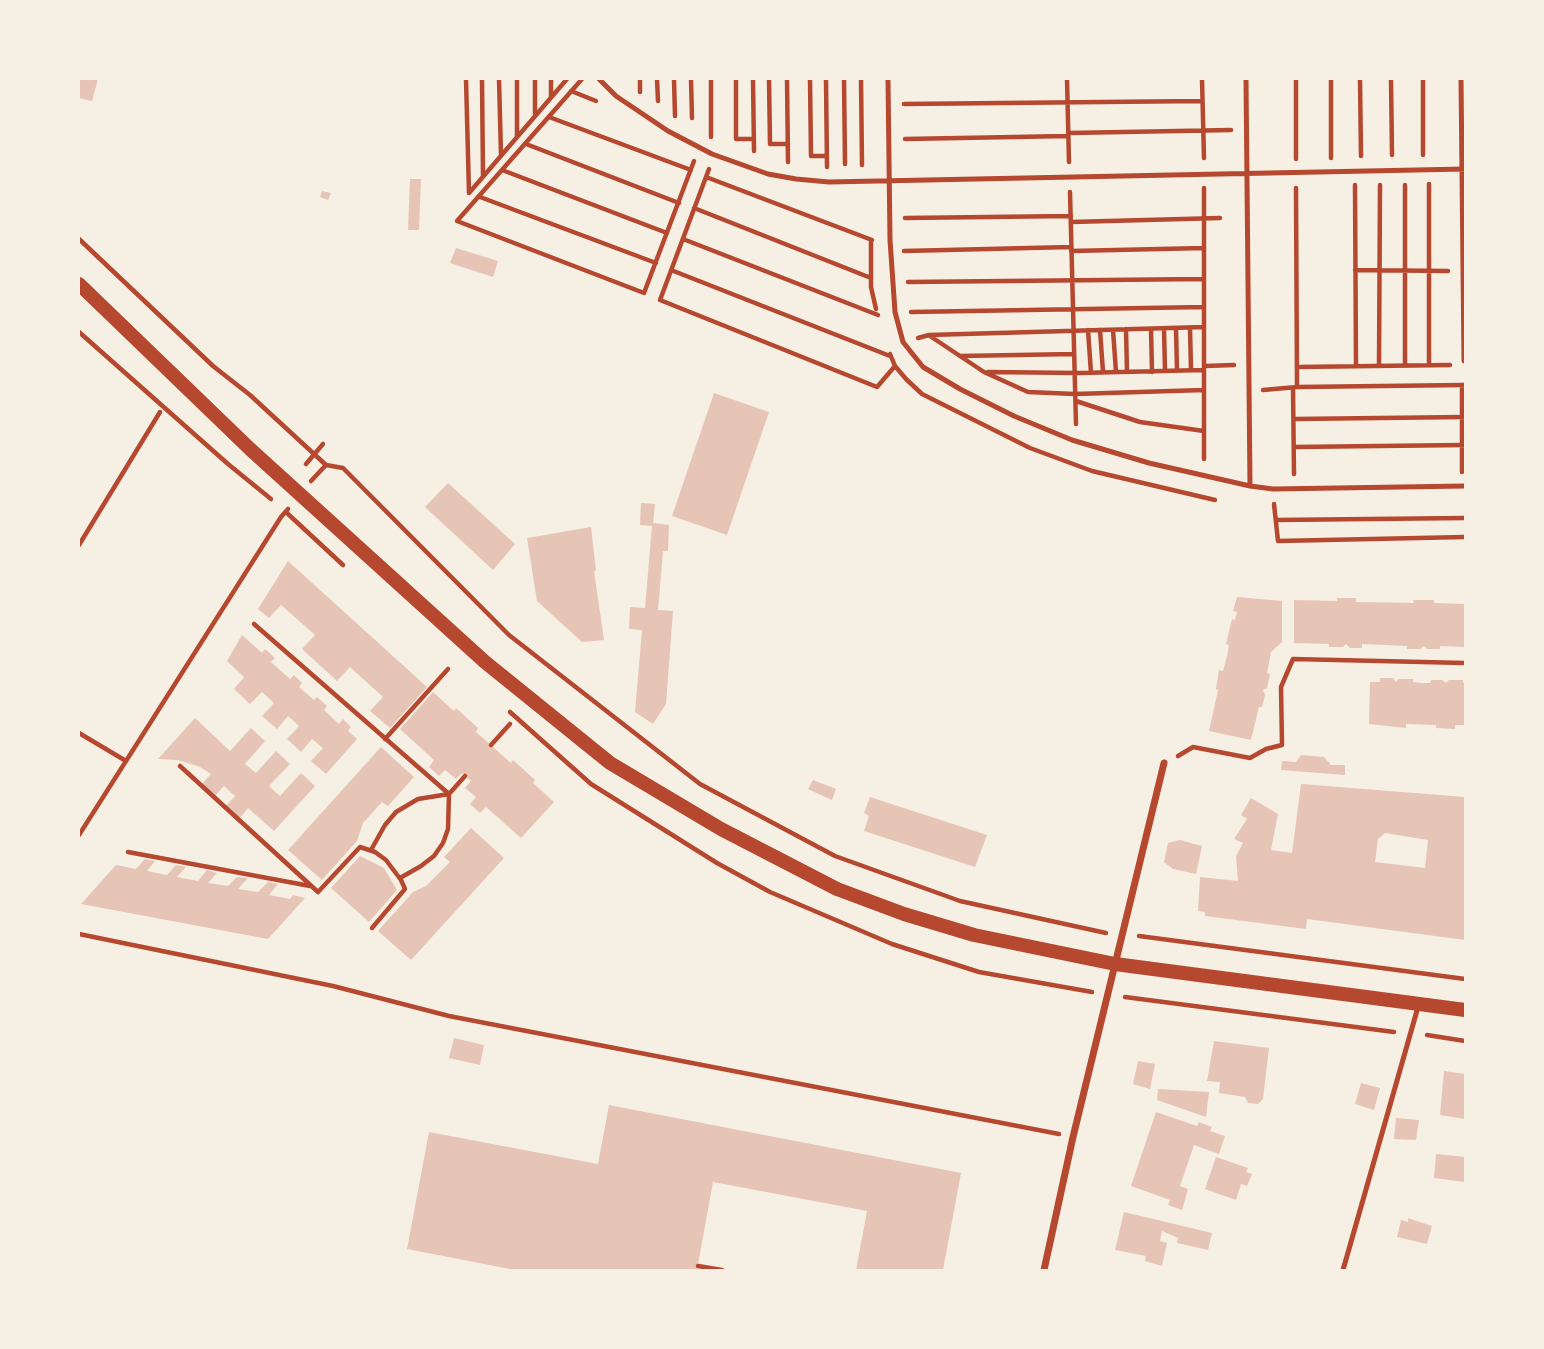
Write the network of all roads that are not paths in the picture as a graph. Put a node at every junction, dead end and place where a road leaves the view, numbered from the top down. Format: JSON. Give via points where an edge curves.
{"nodes":[{"id":1,"x":599,"y":79,"type":"edge"},
{"id":2,"x":888,"y":79,"type":"edge"},
{"id":3,"x":1246,"y":79,"type":"edge"},
{"id":4,"x":1461,"y":79,"type":"edge"},
{"id":5,"x":1464,"y":169,"type":"edge"},
{"id":6,"x":1247,"y":173,"type":"junction"},
{"id":7,"x":891,"y":180,"type":"junction"},
{"id":8,"x":79,"y":284,"type":"edge"},
{"id":9,"x":1464,"y":361,"type":"edge"},
{"id":10,"x":1250,"y":486,"type":"junction"},
{"id":11,"x":1463,"y":486,"type":"edge"},
{"id":12,"x":1164,"y":763,"type":"road end"},
{"id":13,"x":1115,"y":964,"type":"junction"},
{"id":14,"x":1419,"y":1004,"type":"junction"},
{"id":15,"x":1465,"y":1010,"type":"edge"},
{"id":16,"x":1044,"y":1270,"type":"edge"},
{"id":17,"x":1343,"y":1270,"type":"edge"}],
"edges":[{"from":1,"to":7,"type":"lane","via":[[616,96],[676,135],[754,170],[828,182]]},
{"from":2,"to":7,"type":"lane"},
{"from":3,"to":6,"type":"lane"},
{"from":4,"to":5,"type":"lane"},
{"from":5,"to":6,"type":"lane"},
{"from":5,"to":9,"type":"lane"},
{"from":6,"to":7,"type":"lane"},
{"from":6,"to":10,"type":"lane"},
{"from":7,"to":10,"type":"lane","via":[[895,312],[904,342],[923,367],[1014,416],[1072,440]]},
{"from":8,"to":13,"type":"main road","via":[[250,449],[485,662],[610,762],[721,829],[838,889],[974,935]]},
{"from":10,"to":11,"type":"lane"},
{"from":12,"to":13,"type":"street"},
{"from":13,"to":14,"type":"main road"},
{"from":13,"to":16,"type":"street"},
{"from":14,"to":15,"type":"main road"},
{"from":14,"to":17,"type":"lane"}]}
